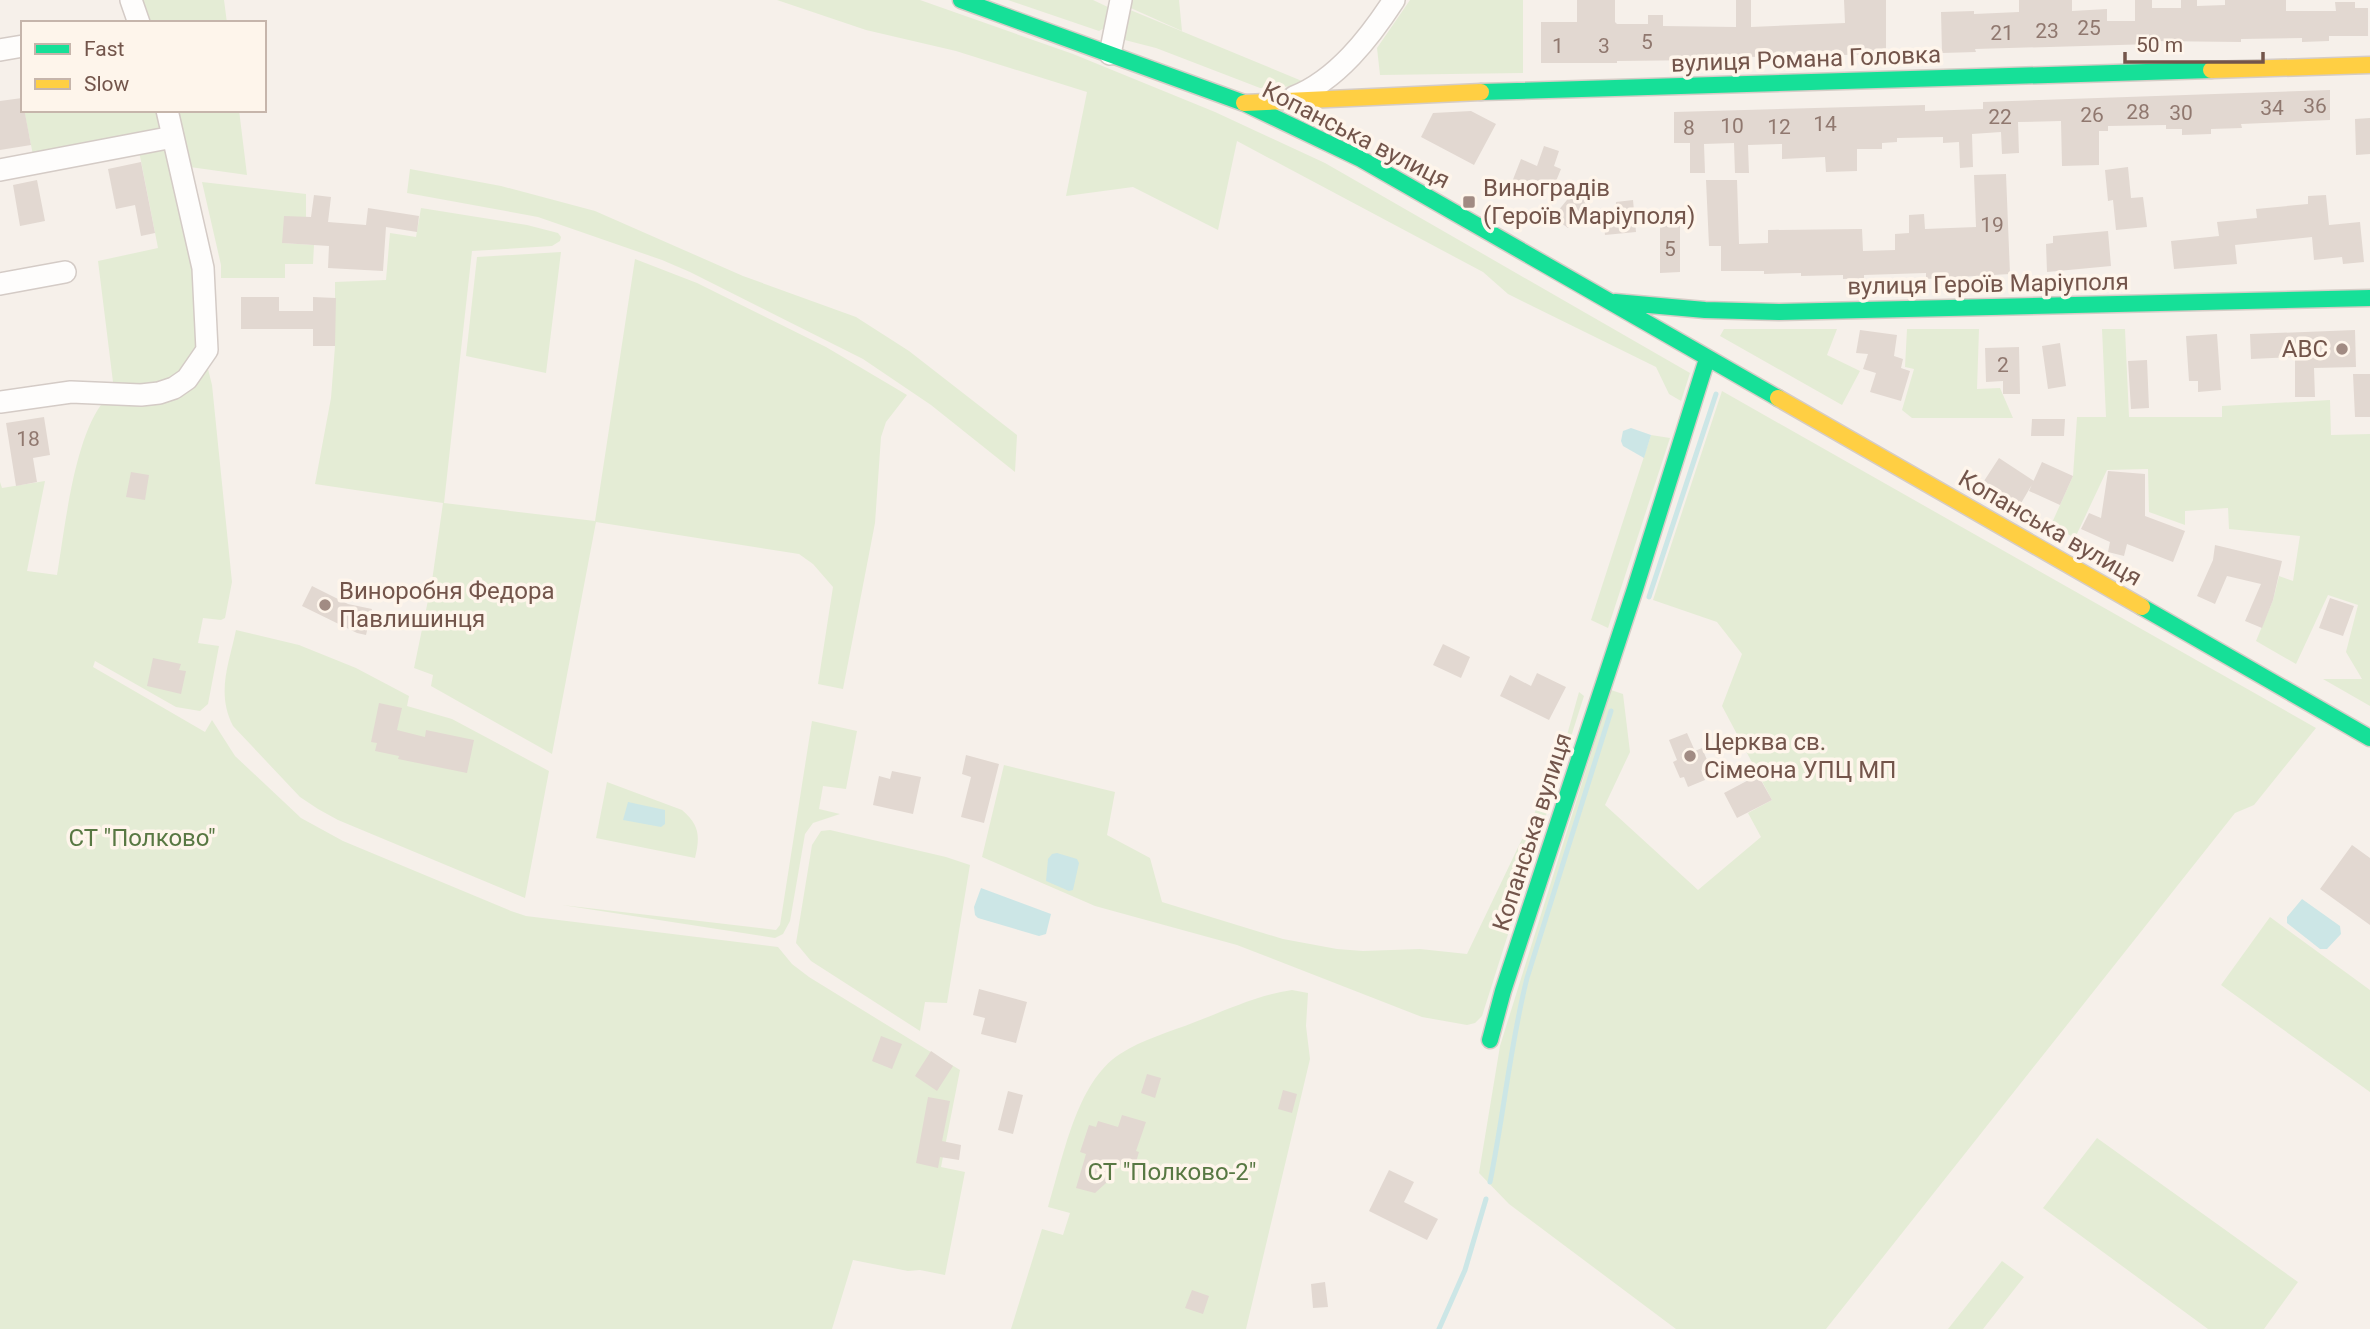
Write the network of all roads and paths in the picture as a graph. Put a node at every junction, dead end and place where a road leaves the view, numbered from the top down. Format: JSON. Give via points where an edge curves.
{"nodes":[{"id":1,"x":961,"y":0,"type":"edge"},
{"id":2,"x":1121,"y":0,"type":"edge"},
{"id":3,"x":1394,"y":0,"type":"edge"},
{"id":4,"x":21,"y":46,"type":"edge"},
{"id":5,"x":0,"y":50,"type":"edge"},
{"id":6,"x":1110,"y":54,"type":"junction"},
{"id":7,"x":2370,"y":65,"type":"edge"},
{"id":8,"x":1282,"y":101,"type":"junction"},
{"id":9,"x":1244,"y":103,"type":"junction"},
{"id":10,"x":167,"y":112,"type":"edge"},
{"id":11,"x":173,"y":136,"type":"junction"},
{"id":12,"x":0,"y":170,"type":"edge"},
{"id":13,"x":65,"y":272,"type":"dead end"},
{"id":14,"x":0,"y":284,"type":"edge"},
{"id":15,"x":2370,"y":298,"type":"edge"},
{"id":16,"x":1606,"y":302,"type":"junction"},
{"id":17,"x":1707,"y":359,"type":"junction"},
{"id":18,"x":0,"y":402,"type":"edge"},
{"id":19,"x":2370,"y":738,"type":"edge"},
{"id":20,"x":1490,"y":1040,"type":"dead end"}],
"edges":[{"from":1,"to":6,"type":"main road","name":"Копанська вулиця"},
{"from":2,"to":6,"type":"street"},
{"from":3,"to":8,"type":"street","via":[[1351,56],[1315,85]]},
{"from":4,"to":5,"type":"street"},
{"from":6,"to":9,"type":"main road","name":"Копанська вулиця"},
{"from":7,"to":8,"type":"main road","name":"вулиця Романа Головка"},
{"from":8,"to":9,"type":"main road","name":"вулиця Романа Головка"},
{"from":9,"to":16,"type":"main road","name":"Копанська вулиця","via":[[1403,181]]},
{"from":10,"to":11,"type":"street"},
{"from":11,"to":12,"type":"street"},
{"from":11,"to":18,"type":"street","via":[[204,268],[207,350],[187,379],[159,393],[71,392]]},
{"from":13,"to":14,"type":"street"},
{"from":15,"to":16,"type":"main road","name":"вулиця Героїв Маріуполя","via":[[1779,312]]},
{"from":16,"to":17,"type":"main road","name":"Копанська вулиця"},
{"from":17,"to":19,"type":"main road","name":"Копанська вулиця"},
{"from":17,"to":20,"type":"main road","name":"Копанська вулиця"}]}
